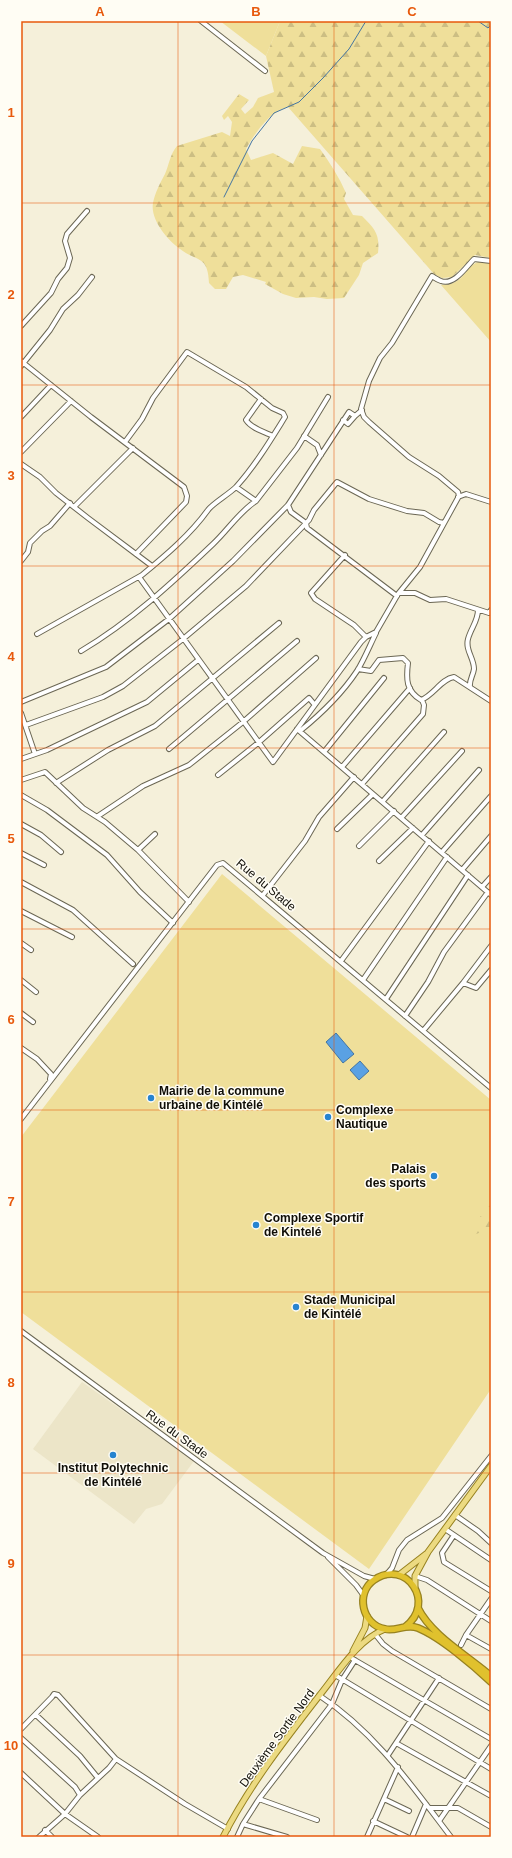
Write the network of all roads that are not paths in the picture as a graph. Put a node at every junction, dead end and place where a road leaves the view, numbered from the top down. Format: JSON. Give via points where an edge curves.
{"nodes":[{"id":1,"x":201,"y":21,"type":"edge"},
{"id":2,"x":265,"y":71,"type":"dead end"},
{"id":3,"x":87,"y":211,"type":"dead end"},
{"id":4,"x":491,"y":261,"type":"edge"},
{"id":5,"x":92,"y":277,"type":"dead end"},
{"id":6,"x":21,"y":326,"type":"edge"},
{"id":7,"x":22,"y":363,"type":"edge"},
{"id":8,"x":51,"y":385,"type":"junction"},
{"id":9,"x":328,"y":397,"type":"dead end"},
{"id":10,"x":261,"y":399,"type":"junction"},
{"id":11,"x":71,"y":401,"type":"junction"},
{"id":12,"x":362,"y":410,"type":"junction"},
{"id":13,"x":355,"y":416,"type":"junction"},
{"id":14,"x":21,"y":417,"type":"edge"},
{"id":15,"x":343,"y":420,"type":"junction"},
{"id":16,"x":273,"y":436,"type":"junction"},
{"id":17,"x":304,"y":436,"type":"junction"},
{"id":18,"x":125,"y":442,"type":"junction"},
{"id":19,"x":133,"y":448,"type":"junction"},
{"id":20,"x":21,"y":452,"type":"edge"},
{"id":21,"x":320,"y":455,"type":"junction"},
{"id":22,"x":21,"y":464,"type":"edge"},
{"id":23,"x":236,"y":487,"type":"junction"},
{"id":24,"x":458,"y":497,"type":"junction"},
{"id":25,"x":256,"y":501,"type":"junction"},
{"id":26,"x":491,"y":502,"type":"edge"},
{"id":27,"x":70,"y":503,"type":"junction"},
{"id":28,"x":288,"y":504,"type":"junction"},
{"id":29,"x":74,"y":507,"type":"junction"},
{"id":30,"x":444,"y":523,"type":"junction"},
{"id":31,"x":305,"y":526,"type":"junction"},
{"id":32,"x":136,"y":554,"type":"junction"},
{"id":33,"x":345,"y":555,"type":"junction"},
{"id":34,"x":21,"y":561,"type":"edge"},
{"id":35,"x":152,"y":566,"type":"junction"},
{"id":36,"x":139,"y":577,"type":"junction"},
{"id":37,"x":398,"y":594,"type":"junction"},
{"id":38,"x":154,"y":598,"type":"junction"},
{"id":39,"x":478,"y":610,"type":"junction"},
{"id":40,"x":491,"y":610,"type":"edge"},
{"id":41,"x":169,"y":619,"type":"junction"},
{"id":42,"x":279,"y":623,"type":"dead end"},
{"id":43,"x":376,"y":632,"type":"junction"},
{"id":44,"x":38,"y":634,"type":"dead end"},
{"id":45,"x":366,"y":636,"type":"junction"},
{"id":46,"x":183,"y":639,"type":"junction"},
{"id":47,"x":297,"y":641,"type":"dead end"},
{"id":48,"x":81,"y":651,"type":"dead end"},
{"id":49,"x":316,"y":658,"type":"dead end"},
{"id":50,"x":198,"y":660,"type":"junction"},
{"id":51,"x":358,"y":669,"type":"junction"},
{"id":52,"x":470,"y":677,"type":"junction"},
{"id":53,"x":384,"y":678,"type":"dead end"},
{"id":54,"x":212,"y":680,"type":"junction"},
{"id":55,"x":459,"y":680,"type":"junction"},
{"id":56,"x":470,"y":687,"type":"junction"},
{"id":57,"x":410,"y":688,"type":"junction"},
{"id":58,"x":422,"y":700,"type":"junction"},
{"id":59,"x":227,"y":701,"type":"junction"},
{"id":60,"x":491,"y":701,"type":"edge"},
{"id":61,"x":21,"y":702,"type":"edge"},
{"id":62,"x":314,"y":704,"type":"junction"},
{"id":63,"x":21,"y":713,"type":"edge"},
{"id":64,"x":243,"y":722,"type":"junction"},
{"id":65,"x":26,"y":725,"type":"junction"},
{"id":66,"x":298,"y":730,"type":"junction"},
{"id":67,"x":444,"y":732,"type":"dead end"},
{"id":68,"x":258,"y":743,"type":"junction"},
{"id":69,"x":169,"y":749,"type":"dead end"},
{"id":70,"x":462,"y":751,"type":"dead end"},
{"id":71,"x":324,"y":752,"type":"junction"},
{"id":72,"x":35,"y":754,"type":"junction"},
{"id":73,"x":21,"y":759,"type":"edge"},
{"id":74,"x":342,"y":767,"type":"junction"},
{"id":75,"x":479,"y":770,"type":"dead end"},
{"id":76,"x":218,"y":775,"type":"dead end"},
{"id":77,"x":354,"y":777,"type":"junction"},
{"id":78,"x":21,"y":780,"type":"edge"},
{"id":79,"x":56,"y":783,"type":"junction"},
{"id":80,"x":362,"y":784,"type":"junction"},
{"id":81,"x":374,"y":794,"type":"junction"},
{"id":82,"x":21,"y":795,"type":"edge"},
{"id":83,"x":491,"y":796,"type":"edge"},
{"id":84,"x":383,"y":801,"type":"junction"},
{"id":85,"x":394,"y":811,"type":"junction"},
{"id":86,"x":98,"y":816,"type":"junction"},
{"id":87,"x":402,"y":818,"type":"junction"},
{"id":88,"x":21,"y":824,"type":"edge"},
{"id":89,"x":414,"y":828,"type":"junction"},
{"id":90,"x":337,"y":829,"type":"dead end"},
{"id":91,"x":155,"y":834,"type":"dead end"},
{"id":92,"x":422,"y":835,"type":"junction"},
{"id":93,"x":491,"y":836,"type":"edge"},
{"id":94,"x":429,"y":841,"type":"junction"},
{"id":95,"x":359,"y":846,"type":"dead end"},
{"id":96,"x":138,"y":850,"type":"junction"},
{"id":97,"x":61,"y":852,"type":"dead end"},
{"id":98,"x":442,"y":852,"type":"junction"},
{"id":99,"x":21,"y":853,"type":"edge"},
{"id":100,"x":448,"y":857,"type":"junction"},
{"id":101,"x":379,"y":860,"type":"dead end"},
{"id":102,"x":44,"y":865,"type":"dead end"},
{"id":103,"x":462,"y":870,"type":"junction"},
{"id":104,"x":468,"y":875,"type":"junction"},
{"id":105,"x":491,"y":877,"type":"edge"},
{"id":106,"x":21,"y":882,"type":"edge"},
{"id":107,"x":482,"y":887,"type":"junction"},
{"id":108,"x":489,"y":893,"type":"edge"},
{"id":109,"x":262,"y":895,"type":"junction"},
{"id":110,"x":189,"y":902,"type":"junction"},
{"id":111,"x":21,"y":911,"type":"edge"},
{"id":112,"x":173,"y":923,"type":"junction"},
{"id":113,"x":72,"y":937,"type":"dead end"},
{"id":114,"x":21,"y":943,"type":"edge"},
{"id":115,"x":491,"y":946,"type":"edge"},
{"id":116,"x":31,"y":950,"type":"dead end"},
{"id":117,"x":341,"y":961,"type":"junction"},
{"id":118,"x":133,"y":964,"type":"dead end"},
{"id":119,"x":491,"y":970,"type":"edge"},
{"id":120,"x":21,"y":980,"type":"edge"},
{"id":121,"x":363,"y":980,"type":"junction"},
{"id":122,"x":463,"y":983,"type":"junction"},
{"id":123,"x":36,"y":992,"type":"dead end"},
{"id":124,"x":386,"y":999,"type":"junction"},
{"id":125,"x":21,"y":1013,"type":"edge"},
{"id":126,"x":405,"y":1016,"type":"junction"},
{"id":127,"x":33,"y":1022,"type":"dead end"},
{"id":128,"x":423,"y":1031,"type":"junction"},
{"id":129,"x":21,"y":1048,"type":"edge"},
{"id":130,"x":49,"y":1083,"type":"junction"},
{"id":131,"x":491,"y":1088,"type":"edge"},
{"id":132,"x":21,"y":1119,"type":"edge"},
{"id":133,"x":21,"y":1331,"type":"edge"},
{"id":134,"x":491,"y":1456,"type":"edge"},
{"id":135,"x":491,"y":1466,"type":"edge"},
{"id":136,"x":455,"y":1515,"type":"junction"},
{"id":137,"x":445,"y":1529,"type":"junction"},
{"id":138,"x":454,"y":1536,"type":"junction"},
{"id":139,"x":491,"y":1543,"type":"edge"},
{"id":140,"x":428,"y":1552,"type":"junction"},
{"id":141,"x":323,"y":1553,"type":"junction"},
{"id":142,"x":491,"y":1560,"type":"edge"},
{"id":143,"x":386,"y":1575,"type":"junction"},
{"id":144,"x":399,"y":1575,"type":"junction"},
{"id":145,"x":415,"y":1576,"type":"junction"},
{"id":146,"x":375,"y":1580,"type":"junction"},
{"id":147,"x":415,"y":1587,"type":"junction"},
{"id":148,"x":491,"y":1591,"type":"edge"},
{"id":149,"x":364,"y":1596,"type":"junction"},
{"id":150,"x":491,"y":1599,"type":"edge"},
{"id":151,"x":418,"y":1608,"type":"junction"},
{"id":152,"x":480,"y":1615,"type":"junction"},
{"id":153,"x":367,"y":1616,"type":"junction"},
{"id":154,"x":491,"y":1621,"type":"edge"},
{"id":155,"x":404,"y":1626,"type":"junction"},
{"id":156,"x":385,"y":1629,"type":"junction"},
{"id":157,"x":375,"y":1634,"type":"junction"},
{"id":158,"x":466,"y":1635,"type":"junction"},
{"id":159,"x":461,"y":1645,"type":"dead end"},
{"id":160,"x":491,"y":1649,"type":"edge"},
{"id":161,"x":350,"y":1655,"type":"junction"},
{"id":162,"x":355,"y":1660,"type":"junction"},
{"id":163,"x":335,"y":1675,"type":"junction"},
{"id":164,"x":491,"y":1676,"type":"edge"},
{"id":165,"x":439,"y":1678,"type":"junction"},
{"id":166,"x":342,"y":1680,"type":"junction"},
{"id":167,"x":491,"y":1682,"type":"edge"},
{"id":168,"x":320,"y":1696,"type":"junction"},
{"id":169,"x":424,"y":1700,"type":"junction"},
{"id":170,"x":332,"y":1704,"type":"junction"},
{"id":171,"x":491,"y":1709,"type":"edge"},
{"id":172,"x":36,"y":1715,"type":"junction"},
{"id":173,"x":410,"y":1722,"type":"junction"},
{"id":174,"x":21,"y":1729,"type":"edge"},
{"id":175,"x":21,"y":1738,"type":"edge"},
{"id":176,"x":491,"y":1739,"type":"edge"},
{"id":177,"x":396,"y":1743,"type":"junction"},
{"id":178,"x":491,"y":1746,"type":"edge"},
{"id":179,"x":388,"y":1755,"type":"junction"},
{"id":180,"x":116,"y":1758,"type":"junction"},
{"id":181,"x":480,"y":1763,"type":"junction"},
{"id":182,"x":398,"y":1767,"type":"junction"},
{"id":183,"x":491,"y":1769,"type":"edge"},
{"id":184,"x":21,"y":1773,"type":"edge"},
{"id":185,"x":98,"y":1778,"type":"junction"},
{"id":186,"x":467,"y":1782,"type":"junction"},
{"id":187,"x":80,"y":1795,"type":"junction"},
{"id":188,"x":491,"y":1796,"type":"edge"},
{"id":189,"x":259,"y":1799,"type":"junction"},
{"id":190,"x":384,"y":1799,"type":"junction"},
{"id":191,"x":428,"y":1806,"type":"junction"},
{"id":192,"x":449,"y":1808,"type":"junction"},
{"id":193,"x":410,"y":1811,"type":"dead end"},
{"id":194,"x":65,"y":1814,"type":"junction"},
{"id":195,"x":317,"y":1820,"type":"dead end"},
{"id":196,"x":439,"y":1821,"type":"junction"},
{"id":197,"x":373,"y":1822,"type":"junction"},
{"id":198,"x":243,"y":1824,"type":"junction"},
{"id":199,"x":491,"y":1827,"type":"edge"},
{"id":200,"x":228,"y":1829,"type":"junction"},
{"id":201,"x":45,"y":1830,"type":"junction"},
{"id":202,"x":39,"y":1837,"type":"edge"},
{"id":203,"x":52,"y":1837,"type":"edge"},
{"id":204,"x":98,"y":1837,"type":"edge"},
{"id":205,"x":223,"y":1837,"type":"edge"},
{"id":206,"x":237,"y":1837,"type":"edge"},
{"id":207,"x":287,"y":1837,"type":"edge"},
{"id":208,"x":367,"y":1837,"type":"edge"},
{"id":209,"x":407,"y":1837,"type":"edge"},
{"id":210,"x":412,"y":1837,"type":"edge"},
{"id":211,"x":451,"y":1837,"type":"edge"}],
"edges":[{"from":1,"to":2,"type":"street"},
{"from":3,"to":6,"type":"street","via":[[67,234],[65,241],[70,258],[67,268],[51,293]]},
{"from":4,"to":12,"type":"street","via":[[474,259],[457,277],[447,282],[432,276],[375,368]]},
{"from":5,"to":7,"type":"street","via":[[84,289],[63,309],[50,330]]},
{"from":7,"to":8,"type":"street"},
{"from":8,"to":11,"type":"street"},
{"from":8,"to":14,"type":"street"},
{"from":9,"to":17,"type":"street"},
{"from":10,"to":16,"type":"street","via":[[284,413],[285,417]]},
{"from":10,"to":16,"type":"street","via":[[246,420]]},
{"from":10,"to":18,"type":"street","via":[[242,384],[187,352]]},
{"from":11,"to":18,"type":"street"},
{"from":11,"to":20,"type":"street"},
{"from":12,"to":13,"type":"street"},
{"from":12,"to":24,"type":"street","via":[[369,422],[409,457],[450,483],[458,492]]},
{"from":13,"to":15,"type":"street","via":[[348,424]]},
{"from":13,"to":15,"type":"street","via":[[349,412]]},
{"from":15,"to":21,"type":"street"},
{"from":16,"to":23,"type":"street"},
{"from":17,"to":21,"type":"street","via":[[317,445]]},
{"from":17,"to":25,"type":"street"},
{"from":18,"to":19,"type":"street"},
{"from":19,"to":29,"type":"street"},
{"from":19,"to":32,"type":"street","via":[[184,487],[187,496],[181,509]]},
{"from":21,"to":28,"type":"street"},
{"from":22,"to":27,"type":"street"},
{"from":23,"to":25,"type":"street"},
{"from":23,"to":35,"type":"street","via":[[208,510],[175,546]]},
{"from":24,"to":26,"type":"street","via":[[466,494]]},
{"from":24,"to":30,"type":"street"},
{"from":25,"to":38,"type":"street"},
{"from":27,"to":29,"type":"street"},
{"from":27,"to":34,"type":"street","via":[[50,526],[30,543],[28,552]]},
{"from":28,"to":31,"type":"street","via":[[291,512]]},
{"from":28,"to":41,"type":"street","via":[[233,561]]},
{"from":29,"to":32,"type":"street"},
{"from":30,"to":31,"type":"street","via":[[424,513],[407,511],[369,499],[337,482],[314,510]]},
{"from":30,"to":37,"type":"street","via":[[420,566]]},
{"from":31,"to":33,"type":"street"},
{"from":31,"to":46,"type":"street","via":[[246,586]]},
{"from":32,"to":35,"type":"street"},
{"from":33,"to":37,"type":"street"},
{"from":33,"to":45,"type":"street","via":[[311,594]]},
{"from":35,"to":36,"type":"street"},
{"from":36,"to":38,"type":"street"},
{"from":36,"to":44,"type":"street"},
{"from":37,"to":39,"type":"street","via":[[407,592],[430,600],[446,599]]},
{"from":37,"to":43,"type":"street"},
{"from":38,"to":41,"type":"street"},
{"from":38,"to":48,"type":"street","via":[[108,635]]},
{"from":39,"to":40,"type":"street","via":[[489,613]]},
{"from":39,"to":52,"type":"street","via":[[478,618],[467,647],[474,668]]},
{"from":41,"to":46,"type":"street"},
{"from":41,"to":61,"type":"street","via":[[106,667]]},
{"from":42,"to":54,"type":"street"},
{"from":43,"to":45,"type":"street"},
{"from":43,"to":51,"type":"street"},
{"from":45,"to":62,"type":"street"},
{"from":46,"to":50,"type":"street"},
{"from":46,"to":65,"type":"street","via":[[123,686],[103,697]]},
{"from":47,"to":59,"type":"street"},
{"from":49,"to":64,"type":"street"},
{"from":50,"to":54,"type":"street"},
{"from":50,"to":72,"type":"street","via":[[147,702]]},
{"from":51,"to":57,"type":"street","via":[[371,671],[379,660],[403,658],[408,664],[406,677]]},
{"from":51,"to":66,"type":"street","via":[[317,718]]},
{"from":52,"to":55,"type":"street"},
{"from":52,"to":56,"type":"street"},
{"from":53,"to":71,"type":"street"},
{"from":54,"to":59,"type":"street"},
{"from":54,"to":79,"type":"street","via":[[155,726],[108,750]]},
{"from":55,"to":56,"type":"street"},
{"from":55,"to":58,"type":"street","via":[[449,678]]},
{"from":56,"to":60,"type":"street"},
{"from":57,"to":58,"type":"street"},
{"from":57,"to":74,"type":"street"},
{"from":58,"to":80,"type":"street","via":[[423,714]]},
{"from":59,"to":64,"type":"street"},
{"from":59,"to":69,"type":"street"},
{"from":62,"to":66,"type":"street"},
{"from":62,"to":68,"type":"street","via":[[309,698]]},
{"from":63,"to":65,"type":"street"},
{"from":64,"to":68,"type":"street"},
{"from":64,"to":86,"type":"street","via":[[189,765],[143,786]]},
{"from":65,"to":72,"type":"street"},
{"from":66,"to":68,"type":"street","via":[[273,762]]},
{"from":66,"to":71,"type":"street"},
{"from":67,"to":84,"type":"street"},
{"from":68,"to":76,"type":"street"},
{"from":70,"to":87,"type":"street"},
{"from":71,"to":74,"type":"street"},
{"from":72,"to":73,"type":"street"},
{"from":74,"to":77,"type":"street"},
{"from":75,"to":92,"type":"street"},
{"from":77,"to":80,"type":"street"},
{"from":77,"to":109,"type":"street","via":[[319,817],[305,841]]},
{"from":78,"to":79,"type":"street","via":[[45,772]]},
{"from":79,"to":86,"type":"street","via":[[83,808]]},
{"from":80,"to":81,"type":"street"},
{"from":81,"to":84,"type":"street"},
{"from":81,"to":90,"type":"street"},
{"from":82,"to":112,"type":"street","via":[[47,810],[107,855],[140,892]]},
{"from":83,"to":98,"type":"street"},
{"from":84,"to":85,"type":"street"},
{"from":85,"to":87,"type":"street"},
{"from":85,"to":95,"type":"street"},
{"from":86,"to":96,"type":"street"},
{"from":87,"to":89,"type":"street"},
{"from":88,"to":97,"type":"street","via":[[41,835]]},
{"from":89,"to":92,"type":"street"},
{"from":89,"to":101,"type":"street"},
{"from":91,"to":96,"type":"street"},
{"from":92,"to":94,"type":"street"},
{"from":93,"to":103,"type":"street"},
{"from":94,"to":98,"type":"street"},
{"from":94,"to":117,"type":"street"},
{"from":96,"to":110,"type":"street"},
{"from":98,"to":100,"type":"street"},
{"from":99,"to":102,"type":"street"},
{"from":100,"to":103,"type":"street"},
{"from":100,"to":121,"type":"street"},
{"from":103,"to":104,"type":"street"},
{"from":104,"to":107,"type":"street"},
{"from":104,"to":124,"type":"street"},
{"from":105,"to":107,"type":"street"},
{"from":106,"to":118,"type":"street","via":[[73,910]]},
{"from":107,"to":108,"type":"street"},
{"from":108,"to":126,"type":"street","via":[[444,952]]},
{"from":109,"to":110,"type":"street","name":"Rue du Stade","via":[[221,863]]},
{"from":109,"to":117,"type":"street","name":"Rue du Stade"},
{"from":110,"to":112,"type":"street","name":"Rue du Stade"},
{"from":111,"to":113,"type":"street"},
{"from":112,"to":130,"type":"street","name":"Rue du Stade"},
{"from":114,"to":116,"type":"street"},
{"from":115,"to":122,"type":"street"},
{"from":117,"to":121,"type":"street","name":"Rue du Stade"},
{"from":119,"to":122,"type":"street","via":[[476,988]]},
{"from":120,"to":123,"type":"street"},
{"from":121,"to":124,"type":"street","name":"Rue du Stade"},
{"from":122,"to":128,"type":"street"},
{"from":124,"to":126,"type":"street","name":"Rue du Stade"},
{"from":125,"to":127,"type":"street"},
{"from":126,"to":128,"type":"street","name":"Rue du Stade"},
{"from":128,"to":131,"type":"street","name":"Rue du Stade"},
{"from":129,"to":130,"type":"street","via":[[37,1059],[51,1074]]},
{"from":130,"to":132,"type":"street","name":"Rue du Stade"},
{"from":133,"to":141,"type":"street","name":"Rue du Stade"},
{"from":134,"to":143,"type":"street","via":[[442,1518],[407,1540]]},
{"from":135,"to":136,"type":"main road"},
{"from":136,"to":137,"type":"main road"},
{"from":136,"to":139,"type":"street"},
{"from":137,"to":138,"type":"street"},
{"from":137,"to":140,"type":"main road"},
{"from":138,"to":142,"type":"street"},
{"from":138,"to":148,"type":"street","via":[[442,1553],[444,1562]]},
{"from":140,"to":144,"type":"main road"},
{"from":140,"to":145,"type":"main road"},
{"from":141,"to":146,"type":"street","name":"Rue du Stade"},
{"from":141,"to":149,"type":"street","name":"Rue du Stade"},
{"from":143,"to":144,"type":"highway"},
{"from":143,"to":146,"type":"highway"},
{"from":144,"to":147,"type":"highway"},
{"from":145,"to":147,"type":"main road"},
{"from":145,"to":152,"type":"street","via":[[427,1580]]},
{"from":146,"to":149,"type":"highway"},
{"from":147,"to":151,"type":"highway","via":[[419,1600]]},
{"from":149,"to":153,"type":"highway","via":[[364,1610]]},
{"from":150,"to":152,"type":"street"},
{"from":151,"to":155,"type":"highway","via":[[414,1619]]},
{"from":151,"to":164,"type":"highway","via":[[441,1636]]},
{"from":152,"to":154,"type":"street"},
{"from":152,"to":158,"type":"street"},
{"from":153,"to":156,"type":"highway","via":[[378,1627]]},
{"from":153,"to":161,"type":"main road","name":"Deuxième Sortie Nord","via":[[365,1628]]},
{"from":155,"to":156,"type":"highway","via":[[395,1630]]},
{"from":155,"to":167,"type":"highway","via":[[417,1628],[438,1639]]},
{"from":156,"to":157,"type":"main road","name":"Deuxième Sortie Nord"},
{"from":157,"to":161,"type":"main road","name":"Deuxième Sortie Nord"},
{"from":157,"to":165,"type":"street","via":[[387,1648]]},
{"from":158,"to":159,"type":"street"},
{"from":158,"to":160,"type":"street"},
{"from":161,"to":162,"type":"street"},
{"from":161,"to":163,"type":"main road","name":"Deuxième Sortie Nord"},
{"from":162,"to":166,"type":"street"},
{"from":162,"to":169,"type":"street"},
{"from":163,"to":166,"type":"street"},
{"from":163,"to":168,"type":"main road","name":"Deuxième Sortie Nord"},
{"from":165,"to":169,"type":"street"},
{"from":165,"to":171,"type":"street"},
{"from":166,"to":170,"type":"street"},
{"from":166,"to":173,"type":"street"},
{"from":168,"to":170,"type":"street"},
{"from":168,"to":200,"type":"main road","name":"Deuxième Sortie Nord","via":[[269,1762]]},
{"from":169,"to":173,"type":"street"},
{"from":169,"to":176,"type":"street"},
{"from":170,"to":179,"type":"street"},
{"from":170,"to":189,"type":"street"},
{"from":172,"to":174,"type":"street"},
{"from":172,"to":180,"type":"street","via":[[54,1694],[58,1695]]},
{"from":172,"to":185,"type":"street","via":[[80,1756]]},
{"from":173,"to":177,"type":"street"},
{"from":173,"to":181,"type":"street"},
{"from":175,"to":187,"type":"street","via":[[75,1787]]},
{"from":177,"to":179,"type":"street"},
{"from":177,"to":186,"type":"street"},
{"from":178,"to":181,"type":"street"},
{"from":179,"to":182,"type":"street"},
{"from":180,"to":185,"type":"street"},
{"from":180,"to":200,"type":"street"},
{"from":181,"to":183,"type":"street"},
{"from":181,"to":186,"type":"street"},
{"from":182,"to":190,"type":"street"},
{"from":182,"to":191,"type":"street"},
{"from":184,"to":194,"type":"street"},
{"from":185,"to":187,"type":"street"},
{"from":186,"to":188,"type":"street"},
{"from":186,"to":192,"type":"street"},
{"from":187,"to":194,"type":"street"},
{"from":189,"to":195,"type":"street"},
{"from":189,"to":198,"type":"street"},
{"from":190,"to":193,"type":"street"},
{"from":190,"to":197,"type":"street"},
{"from":191,"to":192,"type":"street"},
{"from":191,"to":196,"type":"street"},
{"from":191,"to":210,"type":"street"},
{"from":192,"to":196,"type":"street"},
{"from":192,"to":199,"type":"street","via":[[461,1809]]},
{"from":194,"to":201,"type":"street"},
{"from":194,"to":204,"type":"street"},
{"from":196,"to":211,"type":"street"},
{"from":197,"to":208,"type":"street"},
{"from":197,"to":209,"type":"street"},
{"from":198,"to":206,"type":"street"},
{"from":198,"to":207,"type":"street"},
{"from":200,"to":205,"type":"main road","name":"Deuxième Sortie Nord"},
{"from":201,"to":202,"type":"street"},
{"from":201,"to":203,"type":"street"}]}
